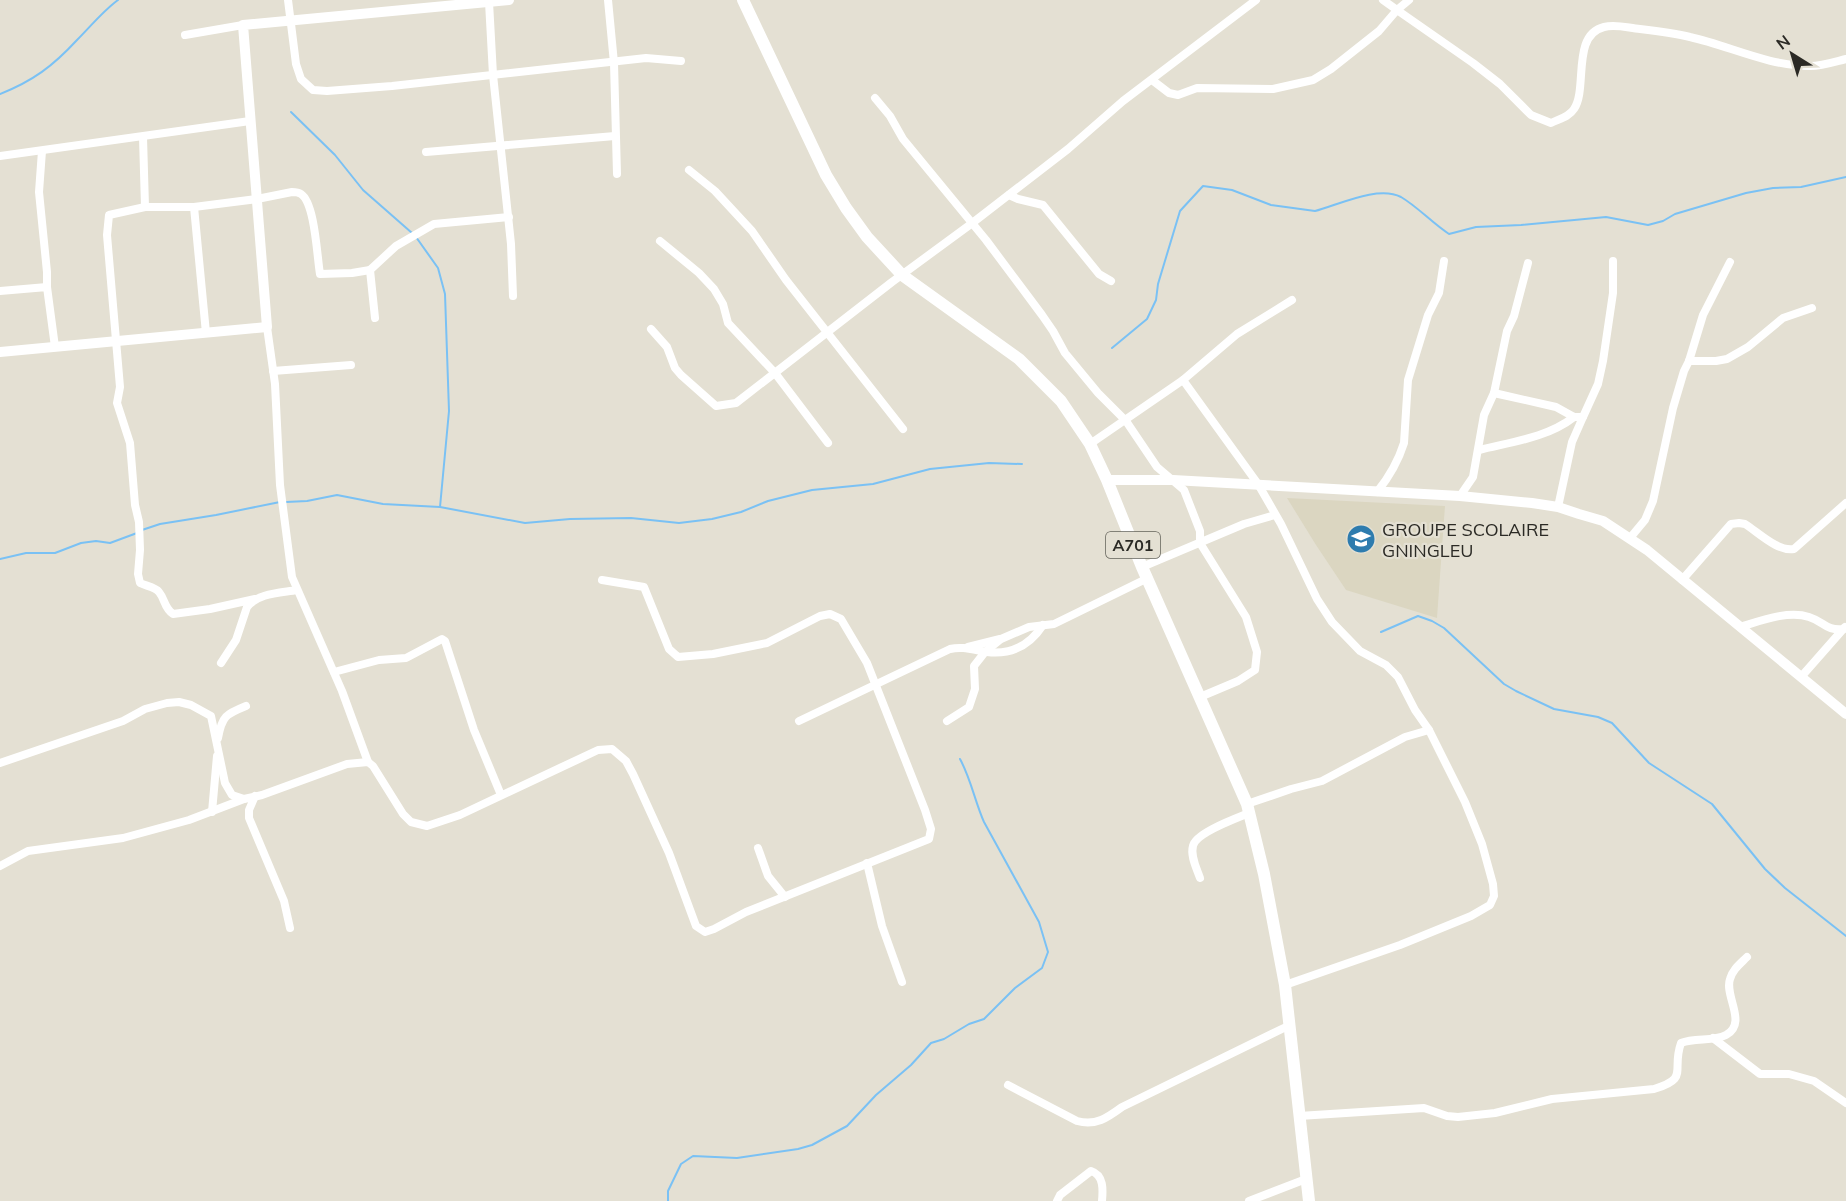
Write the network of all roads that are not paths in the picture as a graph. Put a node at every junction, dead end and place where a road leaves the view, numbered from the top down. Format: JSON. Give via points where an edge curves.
{"nodes":[{"id":1,"x":288,"y":0,"type":"edge"},
{"id":2,"x":509,"y":0,"type":"edge"},
{"id":3,"x":608,"y":0,"type":"edge"},
{"id":4,"x":742,"y":0,"type":"edge"},
{"id":5,"x":1256,"y":0,"type":"edge"},
{"id":6,"x":1383,"y":0,"type":"edge"},
{"id":7,"x":1409,"y":0,"type":"edge"},
{"id":8,"x":489,"y":2,"type":"junction"},
{"id":9,"x":1396,"y":10,"type":"junction"},
{"id":10,"x":291,"y":20,"type":"junction"},
{"id":11,"x":243,"y":25,"type":"junction"},
{"id":12,"x":186,"y":35,"type":"dead end"},
{"id":13,"x":1846,"y":58,"type":"edge"},
{"id":14,"x":681,"y":61,"type":"dead end"},
{"id":15,"x":614,"y":63,"type":"junction"},
{"id":16,"x":493,"y":75,"type":"junction"},
{"id":17,"x":1152,"y":80,"type":"junction"},
{"id":18,"x":875,"y":98,"type":"dead end"},
{"id":19,"x":250,"y":121,"type":"junction"},
{"id":20,"x":615,"y":136,"type":"junction"},
{"id":21,"x":142,"y":137,"type":"junction"},
{"id":22,"x":501,"y":146,"type":"junction"},
{"id":23,"x":42,"y":151,"type":"junction"},
{"id":24,"x":426,"y":152,"type":"dead end"},
{"id":25,"x":0,"y":156,"type":"edge"},
{"id":26,"x":689,"y":170,"type":"dead end"},
{"id":27,"x":617,"y":174,"type":"dead end"},
{"id":28,"x":1010,"y":195,"type":"junction"},
{"id":29,"x":257,"y":199,"type":"junction"},
{"id":30,"x":145,"y":207,"type":"junction"},
{"id":31,"x":194,"y":207,"type":"junction"},
{"id":32,"x":509,"y":217,"type":"junction"},
{"id":33,"x":971,"y":224,"type":"junction"},
{"id":34,"x":660,"y":241,"type":"dead end"},
{"id":35,"x":1444,"y":261,"type":"dead end"},
{"id":36,"x":1613,"y":261,"type":"dead end"},
{"id":37,"x":1730,"y":262,"type":"dead end"},
{"id":38,"x":1528,"y":263,"type":"dead end"},
{"id":39,"x":370,"y":270,"type":"junction"},
{"id":40,"x":902,"y":275,"type":"junction"},
{"id":41,"x":1111,"y":281,"type":"dead end"},
{"id":42,"x":47,"y":288,"type":"junction"},
{"id":43,"x":0,"y":291,"type":"edge"},
{"id":44,"x":513,"y":296,"type":"dead end"},
{"id":45,"x":1292,"y":300,"type":"dead end"},
{"id":46,"x":1812,"y":308,"type":"dead end"},
{"id":47,"x":375,"y":318,"type":"dead end"},
{"id":48,"x":267,"y":327,"type":"junction"},
{"id":49,"x":651,"y":329,"type":"dead end"},
{"id":50,"x":828,"y":332,"type":"junction"},
{"id":51,"x":206,"y":333,"type":"junction"},
{"id":52,"x":116,"y":341,"type":"junction"},
{"id":53,"x":55,"y":347,"type":"junction"},
{"id":54,"x":0,"y":352,"type":"edge"},
{"id":55,"x":1689,"y":361,"type":"junction"},
{"id":56,"x":351,"y":365,"type":"dead end"},
{"id":57,"x":273,"y":371,"type":"junction"},
{"id":58,"x":775,"y":373,"type":"junction"},
{"id":59,"x":1183,"y":380,"type":"junction"},
{"id":60,"x":1494,"y":393,"type":"junction"},
{"id":61,"x":1574,"y":417,"type":"junction"},
{"id":62,"x":1583,"y":417,"type":"junction"},
{"id":63,"x":1126,"y":421,"type":"junction"},
{"id":64,"x":903,"y":429,"type":"dead end"},
{"id":65,"x":828,"y":443,"type":"dead end"},
{"id":66,"x":1090,"y":444,"type":"junction"},
{"id":67,"x":1479,"y":450,"type":"junction"},
{"id":68,"x":1107,"y":480,"type":"junction"},
{"id":69,"x":1173,"y":480,"type":"junction"},
{"id":70,"x":1258,"y":484,"type":"junction"},
{"id":71,"x":1377,"y":492,"type":"junction"},
{"id":72,"x":1460,"y":496,"type":"junction"},
{"id":73,"x":1844,"y":506,"type":"edge"},
{"id":74,"x":1558,"y":507,"type":"junction"},
{"id":75,"x":1275,"y":514,"type":"junction"},
{"id":76,"x":1630,"y":537,"type":"junction"},
{"id":77,"x":1200,"y":543,"type":"junction"},
{"id":78,"x":1145,"y":572,"type":"junction"},
{"id":79,"x":602,"y":580,"type":"dead end"},
{"id":80,"x":1682,"y":580,"type":"junction"},
{"id":81,"x":297,"y":590,"type":"junction"},
{"id":82,"x":255,"y":599,"type":"junction"},
{"id":83,"x":1043,"y":625,"type":"junction"},
{"id":84,"x":1740,"y":627,"type":"junction"},
{"id":85,"x":1845,"y":627,"type":"edge"},
{"id":86,"x":1001,"y":639,"type":"junction"},
{"id":87,"x":967,"y":647,"type":"junction"},
{"id":88,"x":986,"y":652,"type":"junction"},
{"id":89,"x":221,"y":663,"type":"dead end"},
{"id":90,"x":334,"y":672,"type":"junction"},
{"id":91,"x":1801,"y":678,"type":"junction"},
{"id":92,"x":875,"y":684,"type":"junction"},
{"id":93,"x":1200,"y":697,"type":"junction"},
{"id":94,"x":246,"y":706,"type":"dead end"},
{"id":95,"x":1846,"y":714,"type":"edge"},
{"id":96,"x":224,"y":718,"type":"junction"},
{"id":97,"x":799,"y":721,"type":"dead end"},
{"id":98,"x":947,"y":721,"type":"dead end"},
{"id":99,"x":213,"y":722,"type":"junction"},
{"id":100,"x":1429,"y":730,"type":"junction"},
{"id":101,"x":218,"y":744,"type":"junction"},
{"id":102,"x":369,"y":762,"type":"junction"},
{"id":103,"x":0,"y":763,"type":"edge"},
{"id":104,"x":501,"y":795,"type":"junction"},
{"id":105,"x":255,"y":796,"type":"junction"},
{"id":106,"x":244,"y":799,"type":"junction"},
{"id":107,"x":1248,"y":809,"type":"junction"},
{"id":108,"x":212,"y":812,"type":"junction"},
{"id":109,"x":758,"y":848,"type":"dead end"},
{"id":110,"x":867,"y":863,"type":"junction"},
{"id":111,"x":0,"y":866,"type":"edge"},
{"id":112,"x":1200,"y":878,"type":"dead end"},
{"id":113,"x":785,"y":897,"type":"junction"},
{"id":114,"x":290,"y":928,"type":"dead end"},
{"id":115,"x":1748,"y":957,"type":"dead end"},
{"id":116,"x":902,"y":982,"type":"dead end"},
{"id":117,"x":1285,"y":985,"type":"junction"},
{"id":118,"x":1288,"y":1026,"type":"junction"},
{"id":119,"x":1713,"y":1038,"type":"junction"},
{"id":120,"x":1008,"y":1085,"type":"dead end"},
{"id":121,"x":1846,"y":1103,"type":"edge"},
{"id":122,"x":1299,"y":1116,"type":"junction"},
{"id":123,"x":1306,"y":1179,"type":"junction"},
{"id":124,"x":1057,"y":1201,"type":"edge"},
{"id":125,"x":1102,"y":1201,"type":"edge"},
{"id":126,"x":1249,"y":1201,"type":"edge"},
{"id":127,"x":1309,"y":1201,"type":"edge"}],
"edges":[{"from":1,"to":10,"type":"street"},
{"from":2,"to":8,"type":"street"},
{"from":3,"to":15,"type":"street"},
{"from":4,"to":40,"type":"main road","number":"A701","via":[[826,176],[867,237]]},
{"from":5,"to":17,"type":"street"},
{"from":6,"to":9,"type":"street"},
{"from":7,"to":9,"type":"street"},
{"from":8,"to":10,"type":"street"},
{"from":8,"to":16,"type":"street"},
{"from":9,"to":13,"type":"street","via":[[1500,84],[1531,115],[1551,123],[1575,108],[1584,50],[1593,32],[1602,27],[1691,37],[1786,65],[1812,66]]},
{"from":9,"to":17,"type":"street","via":[[1378,31],[1312,80],[1273,88],[1197,88],[1178,95]]},
{"from":10,"to":11,"type":"street"},
{"from":10,"to":16,"type":"street","via":[[296,64],[301,79],[313,90]]},
{"from":11,"to":12,"type":"street"},
{"from":11,"to":19,"type":"street"},
{"from":14,"to":15,"type":"street","via":[[653,57]]},
{"from":15,"to":16,"type":"street"},
{"from":15,"to":20,"type":"street"},
{"from":16,"to":22,"type":"street"},
{"from":17,"to":28,"type":"street"},
{"from":18,"to":33,"type":"street"},
{"from":19,"to":21,"type":"street"},
{"from":19,"to":29,"type":"street"},
{"from":20,"to":22,"type":"street"},
{"from":20,"to":27,"type":"street"},
{"from":21,"to":23,"type":"street"},
{"from":21,"to":30,"type":"street"},
{"from":22,"to":24,"type":"street"},
{"from":22,"to":32,"type":"street"},
{"from":23,"to":25,"type":"street"},
{"from":23,"to":42,"type":"street","via":[[39,192]]},
{"from":26,"to":50,"type":"street","via":[[752,231]]},
{"from":28,"to":33,"type":"street"},
{"from":28,"to":41,"type":"street","via":[[1043,205],[1099,274]]},
{"from":29,"to":31,"type":"street"},
{"from":29,"to":39,"type":"street","via":[[292,192],[301,194],[313,227],[320,274]]},
{"from":29,"to":48,"type":"street"},
{"from":30,"to":31,"type":"street"},
{"from":30,"to":52,"type":"street","via":[[109,215],[107,235]]},
{"from":31,"to":51,"type":"street"},
{"from":32,"to":39,"type":"street","via":[[434,224],[396,246]]},
{"from":32,"to":44,"type":"street"},
{"from":33,"to":40,"type":"street"},
{"from":33,"to":63,"type":"street","via":[[1047,323],[1065,353]]},
{"from":34,"to":58,"type":"street","via":[[699,273],[723,304],[729,323]]},
{"from":35,"to":71,"type":"street","via":[[1439,293],[1408,380],[1404,443],[1396,465]]},
{"from":36,"to":62,"type":"street","via":[[1613,293],[1603,361],[1598,384]]},
{"from":37,"to":55,"type":"street","via":[[1703,315]]},
{"from":38,"to":60,"type":"street","via":[[1507,331]]},
{"from":39,"to":47,"type":"street"},
{"from":40,"to":50,"type":"street"},
{"from":40,"to":66,"type":"main road","number":"A701","via":[[1019,358],[1061,400]]},
{"from":42,"to":43,"type":"street"},
{"from":42,"to":53,"type":"street"},
{"from":45,"to":59,"type":"street","via":[[1237,334]]},
{"from":46,"to":55,"type":"street","via":[[1783,318],[1727,359]]},
{"from":48,"to":51,"type":"street"},
{"from":48,"to":57,"type":"street"},
{"from":49,"to":58,"type":"street","via":[[667,347],[675,368],[716,406],[736,403]]},
{"from":50,"to":58,"type":"street"},
{"from":50,"to":64,"type":"street"},
{"from":51,"to":52,"type":"street"},
{"from":52,"to":53,"type":"street"},
{"from":52,"to":82,"type":"street","via":[[120,387],[117,403],[130,443],[140,537],[140,583],[162,594],[167,610],[173,614]]},
{"from":53,"to":54,"type":"street"},
{"from":55,"to":76,"type":"street","via":[[1673,408],[1653,501]]},
{"from":56,"to":57,"type":"street"},
{"from":57,"to":81,"type":"street","via":[[279,485]]},
{"from":58,"to":65,"type":"street"},
{"from":59,"to":63,"type":"street"},
{"from":59,"to":70,"type":"street"},
{"from":60,"to":61,"type":"street","via":[[1556,407]]},
{"from":60,"to":67,"type":"street","via":[[1484,415]]},
{"from":61,"to":62,"type":"street"},
{"from":61,"to":67,"type":"street","via":[[1539,435]]},
{"from":62,"to":74,"type":"street","via":[[1572,442]]},
{"from":63,"to":66,"type":"street"},
{"from":63,"to":69,"type":"street","via":[[1157,467]]},
{"from":66,"to":68,"type":"main road","number":"A701"},
{"from":67,"to":72,"type":"street","via":[[1473,477]]},
{"from":68,"to":69,"type":"street"},
{"from":68,"to":78,"type":"main road","number":"A701"},
{"from":69,"to":70,"type":"street"},
{"from":69,"to":77,"type":"street","via":[[1190,502]]},
{"from":70,"to":71,"type":"street"},
{"from":70,"to":75,"type":"street"},
{"from":71,"to":72,"type":"street"},
{"from":72,"to":74,"type":"street"},
{"from":73,"to":80,"type":"street","via":[[1788,550],[1745,524],[1731,524]]},
{"from":74,"to":76,"type":"street","via":[[1603,521]]},
{"from":75,"to":77,"type":"street"},
{"from":75,"to":100,"type":"street","via":[[1332,622],[1360,651],[1398,676]]},
{"from":76,"to":80,"type":"street"},
{"from":77,"to":78,"type":"street"},
{"from":77,"to":93,"type":"street","via":[[1241,606],[1257,652],[1255,670]]},
{"from":78,"to":83,"type":"street","via":[[1062,621]]},
{"from":78,"to":93,"type":"main road","number":"A701"},
{"from":79,"to":92,"type":"street","via":[[644,587],[669,649],[678,657],[767,643],[830,614],[841,619]]},
{"from":80,"to":84,"type":"street"},
{"from":81,"to":82,"type":"street"},
{"from":81,"to":90,"type":"street"},
{"from":82,"to":89,"type":"street","via":[[247,606],[236,640]]},
{"from":83,"to":86,"type":"street"},
{"from":83,"to":88,"type":"street","via":[[1022,646]]},
{"from":84,"to":85,"type":"street","via":[[1794,615],[1808,616],[1830,629]]},
{"from":84,"to":91,"type":"street"},
{"from":85,"to":91,"type":"street"},
{"from":86,"to":87,"type":"street"},
{"from":86,"to":88,"type":"street"},
{"from":87,"to":88,"type":"street"},
{"from":87,"to":92,"type":"street","via":[[950,649]]},
{"from":88,"to":98,"type":"street","via":[[974,666],[975,689],[969,707]]},
{"from":90,"to":102,"type":"street"},
{"from":90,"to":104,"type":"street","via":[[379,660],[406,658],[441,639],[445,641],[474,730]]},
{"from":91,"to":95,"type":"street"},
{"from":92,"to":97,"type":"street"},
{"from":92,"to":110,"type":"street","via":[[931,833],[924,843]]},
{"from":93,"to":107,"type":"main road","number":"A701"},
{"from":94,"to":96,"type":"street"},
{"from":96,"to":99,"type":"street"},
{"from":96,"to":101,"type":"street"},
{"from":99,"to":101,"type":"street"},
{"from":99,"to":103,"type":"street","via":[[211,716],[191,705],[167,703]]},
{"from":100,"to":107,"type":"street","via":[[1405,737],[1322,781],[1291,789]]},
{"from":100,"to":117,"type":"street","via":[[1482,844],[1493,884],[1490,905],[1454,925]]},
{"from":101,"to":106,"type":"street","via":[[225,783],[232,795]]},
{"from":101,"to":108,"type":"street"},
{"from":102,"to":104,"type":"street","via":[[402,814],[417,824],[427,826],[460,815]]},
{"from":102,"to":105,"type":"street","via":[[347,764]]},
{"from":104,"to":113,"type":"street","via":[[581,756],[612,749],[626,761],[633,774],[699,929],[714,929]]},
{"from":105,"to":106,"type":"street"},
{"from":105,"to":114,"type":"street","via":[[249,818],[284,901]]},
{"from":106,"to":108,"type":"street"},
{"from":107,"to":112,"type":"street","via":[[1194,842],[1193,856]]},
{"from":107,"to":117,"type":"main road","number":"A701"},
{"from":108,"to":111,"type":"street","via":[[123,838],[28,851]]},
{"from":109,"to":113,"type":"street","via":[[768,876]]},
{"from":110,"to":113,"type":"street"},
{"from":110,"to":116,"type":"street","via":[[882,926]]},
{"from":115,"to":119,"type":"street","via":[[1729,980],[1735,1026],[1724,1036]]},
{"from":117,"to":118,"type":"main road","number":"A701"},
{"from":118,"to":120,"type":"street","via":[[1088,1124]]},
{"from":118,"to":122,"type":"main road","number":"A701"},
{"from":119,"to":121,"type":"street","via":[[1760,1074],[1789,1074],[1814,1081]]},
{"from":119,"to":122,"type":"street","via":[[1681,1043],[1674,1081],[1654,1089],[1552,1099],[1495,1113],[1458,1117],[1424,1108]]},
{"from":122,"to":123,"type":"main road","number":"A701"},
{"from":123,"to":126,"type":"street"},
{"from":123,"to":127,"type":"main road","number":"A701"},
{"from":124,"to":125,"type":"street","via":[[1091,1171],[1100,1176]]}]}
